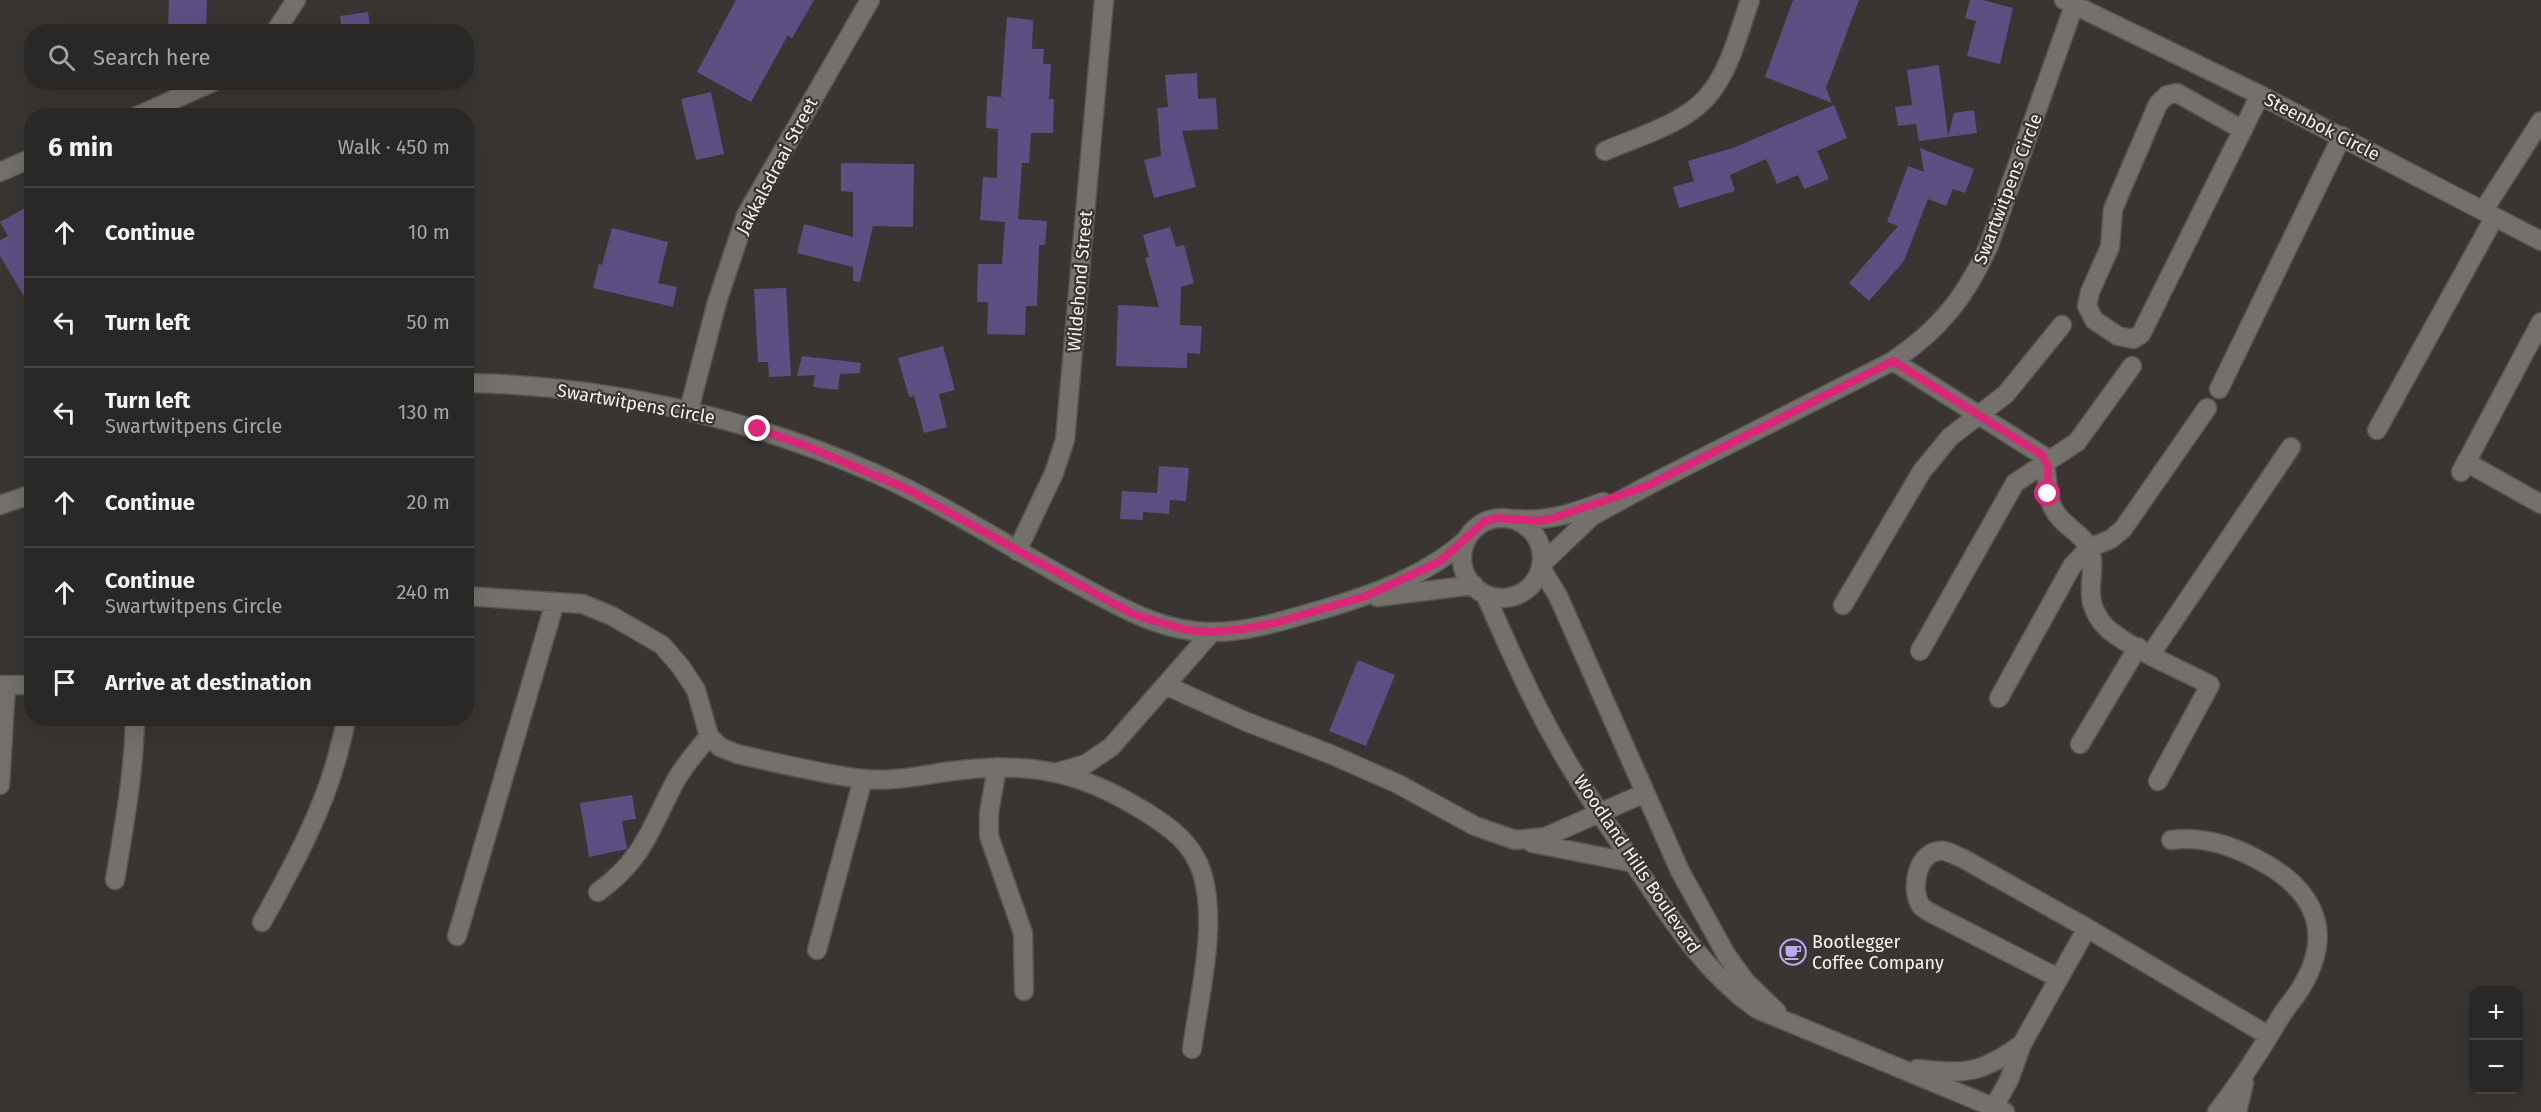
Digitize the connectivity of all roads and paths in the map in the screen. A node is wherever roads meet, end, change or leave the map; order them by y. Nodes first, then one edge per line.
1 (296, 0) edge
2 (870, 0) edge
3 (1104, 0) edge
4 (1750, 0) edge
5 (2071, 1) edge
6 (280, 24) edge
7 (195, 90) edge
8 (2260, 95) junction
9 (154, 108) edge
10 (2541, 121) edge
11 (2242, 130) junction
12 (2342, 136) junction
13 (1605, 151) dead end
14 (24, 162) edge
15 (0, 172) edge
16 (2488, 214) junction
17 (2541, 241) edge
18 (2062, 325) dead end
19 (2539, 332) edge
20 (1893, 361) junction
21 (2132, 366) dead end
22 (474, 384) edge
23 (2219, 389) dead end
24 (2207, 408) dead end
25 (689, 410) junction
26 (1981, 416) junction
27 (2377, 430) dead end
28 (2291, 447) dead end
29 (2045, 462) junction
30 (1647, 486) junction
31 (24, 497) edge
32 (2541, 504) edge
33 (0, 505) edge
34 (1510, 518) junction
35 (1467, 538) junction
36 (2089, 548) junction
37 (1017, 551) junction
38 (1541, 566) junction
39 (1479, 590) junction
40 (1366, 596) junction
41 (474, 597) edge
42 (555, 602) junction
43 (1843, 605) dead end
44 (1212, 632) junction
45 (2144, 650) junction
46 (1920, 651) dead end
47 (3, 685) edge
48 (24, 685) edge
49 (1167, 686) junction
50 (1998, 698) dead end
51 (135, 726) edge
52 (343, 726) edge
53 (709, 736) junction
54 (2080, 744) dead end
55 (997, 767) junction
56 (1058, 772) junction
57 (863, 779) junction
58 (2158, 781) dead end
59 (0, 785) edge
60 (1645, 793) junction
61 (1601, 814) junction
62 (1515, 840) junction
63 (2171, 840) dead end
64 (1634, 863) junction
65 (115, 880) dead end
66 (598, 892) dead end
67 (262, 922) dead end
68 (2087, 928) junction
69 (458, 936) dead end
70 (817, 950) dead end
71 (2058, 978) junction
72 (1024, 992) dead end
73 (1785, 1020) junction
74 (2269, 1036) junction
75 (2022, 1044) junction
76 (1192, 1049) dead end
77 (1895, 1067) junction
78 (2246, 1075) junction
79 (2000, 1110) edge
80 (2217, 1112) edge
81 (2237, 1112) edge

1 - 6 street
2 - 25 street, Jakkalsdraai Street
3 - 37 street, Wildehond Street
4 - 13 street
5 - 8 street, Steenbok Circle
5 - 20 street, Swartwitpens Circle
7 - 9 street
8 - 11 street
8 - 12 street, Steenbok Circle
10 - 16 street
11 - 11 street
12 - 16 street, Steenbok Circle
12 - 23 street
14 - 15 street
16 - 17 street, Steenbok Circle
16 - 27 street
18 - 26 street
19 - 32 street
20 - 26 street
20 - 30 street, Swartwitpens Circle
21 - 29 street
22 - 25 street, Swartwitpens Circle
24 - 36 street
25 - 37 street, Swartwitpens Circle
26 - 29 street
26 - 43 street
28 - 45 street
29 - 36 street
29 - 46 street
30 - 34 street, Swartwitpens Circle
30 - 38 street, Swartwitpens Circle
31 - 33 street
34 - 35 street
34 - 38 street
35 - 39 street
35 - 40 street, Swartwitpens Circle
36 - 45 street
36 - 50 street
37 - 44 street, Swartwitpens Circle
38 - 39 street
38 - 60 street, Woodland Hills Boulevard
39 - 40 street, Swartwitpens Circle
39 - 61 street, Woodland Hills Boulevard
40 - 44 street, Swartwitpens Circle
41 - 42 street
42 - 53 street
42 - 69 street
44 - 49 street
45 - 54 street
45 - 58 street
47 - 48 street
47 - 59 street
49 - 56 street
49 - 62 street
51 - 65 street
52 - 67 street
53 - 57 street
53 - 66 street
55 - 56 street
55 - 57 street
55 - 72 street
56 - 76 street
57 - 70 street
60 - 61 street
60 - 73 street, Woodland Hills Boulevard
61 - 62 street
61 - 64 street, Woodland Hills Boulevard
62 - 64 street
63 - 74 street
64 - 73 street, Woodland Hills Boulevard
68 - 71 street
68 - 71 street
68 - 74 street
71 - 75 street
73 - 77 street, Woodland Hills Boulevard
74 - 78 street
75 - 77 street
75 - 79 street
77 - 79 street, Woodland Hills Boulevard
78 - 80 street
78 - 81 street

